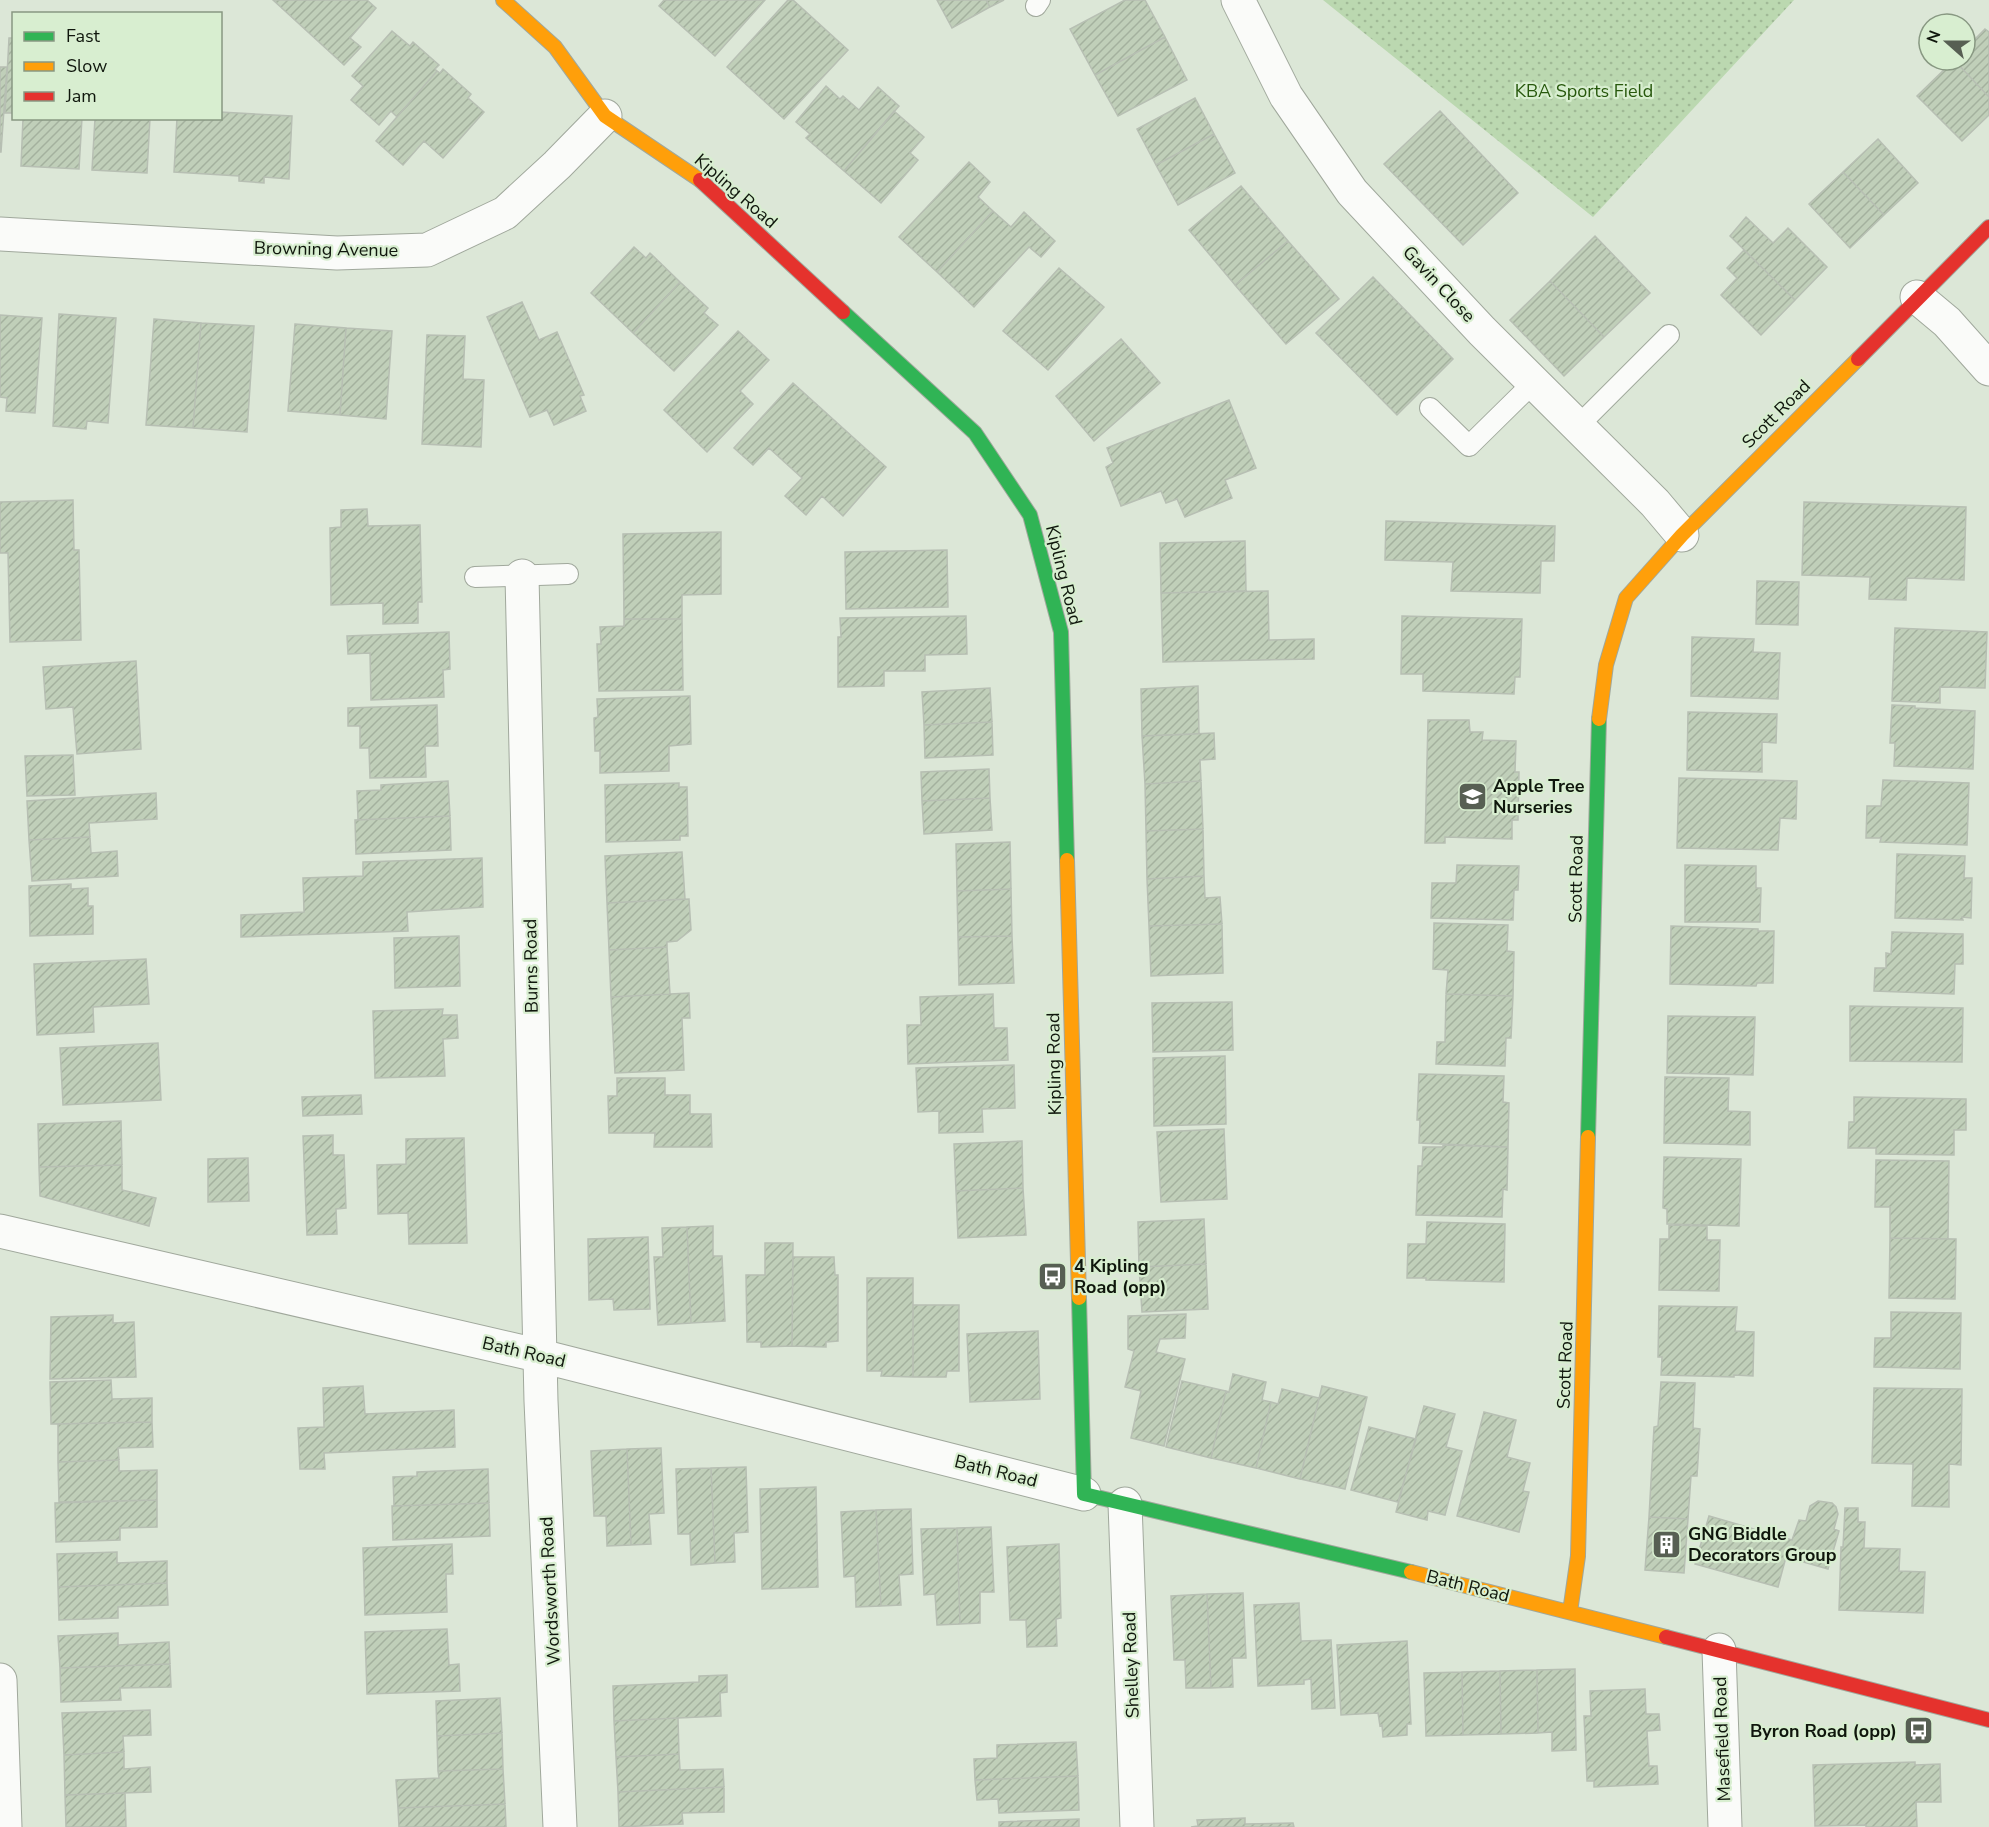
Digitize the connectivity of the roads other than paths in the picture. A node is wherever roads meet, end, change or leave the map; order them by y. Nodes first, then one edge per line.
1 (503, 0) edge
2 (1238, 0) edge
3 (605, 116) junction
4 (1989, 226) edge
5 (0, 234) edge
6 (1917, 297) junction
7 (1669, 334) dead end
8 (1989, 369) edge
9 (1534, 382) junction
10 (1430, 408) dead end
11 (1578, 426) junction
12 (1682, 535) junction
13 (568, 574) dead end
14 (522, 576) junction
15 (475, 577) dead end
16 (0, 1231) edge
17 (541, 1356) junction
18 (1084, 1494) junction
19 (1125, 1504) junction
20 (1570, 1612) junction
21 (1719, 1650) junction
22 (0, 1680) edge
23 (1989, 1720) edge
24 (5, 1827) edge
25 (560, 1827) edge
26 (1137, 1827) edge
27 (1725, 1827) edge

1 - 3 street, Kipling Road
2 - 9 street, Gavin Close
3 - 5 street, Browning Avenue
3 - 18 street, Kipling Road
4 - 6 street, Scott Road
6 - 8 street
6 - 12 street, Scott Road
7 - 11 lane
9 - 10 lane
9 - 11 street, Gavin Close
11 - 12 street, Gavin Close
12 - 20 street, Scott Road
13 - 14 lane
14 - 15 lane
14 - 17 street, Burns Road
16 - 17 street, Bath Road
17 - 18 street, Bath Road
17 - 25 street, Wordsworth Road
18 - 19 street, Bath Road
19 - 20 street, Bath Road
19 - 26 street, Shelley Road
20 - 21 street, Bath Road
21 - 23 street, Bath Road
21 - 27 street, Masefield Road
22 - 24 street

